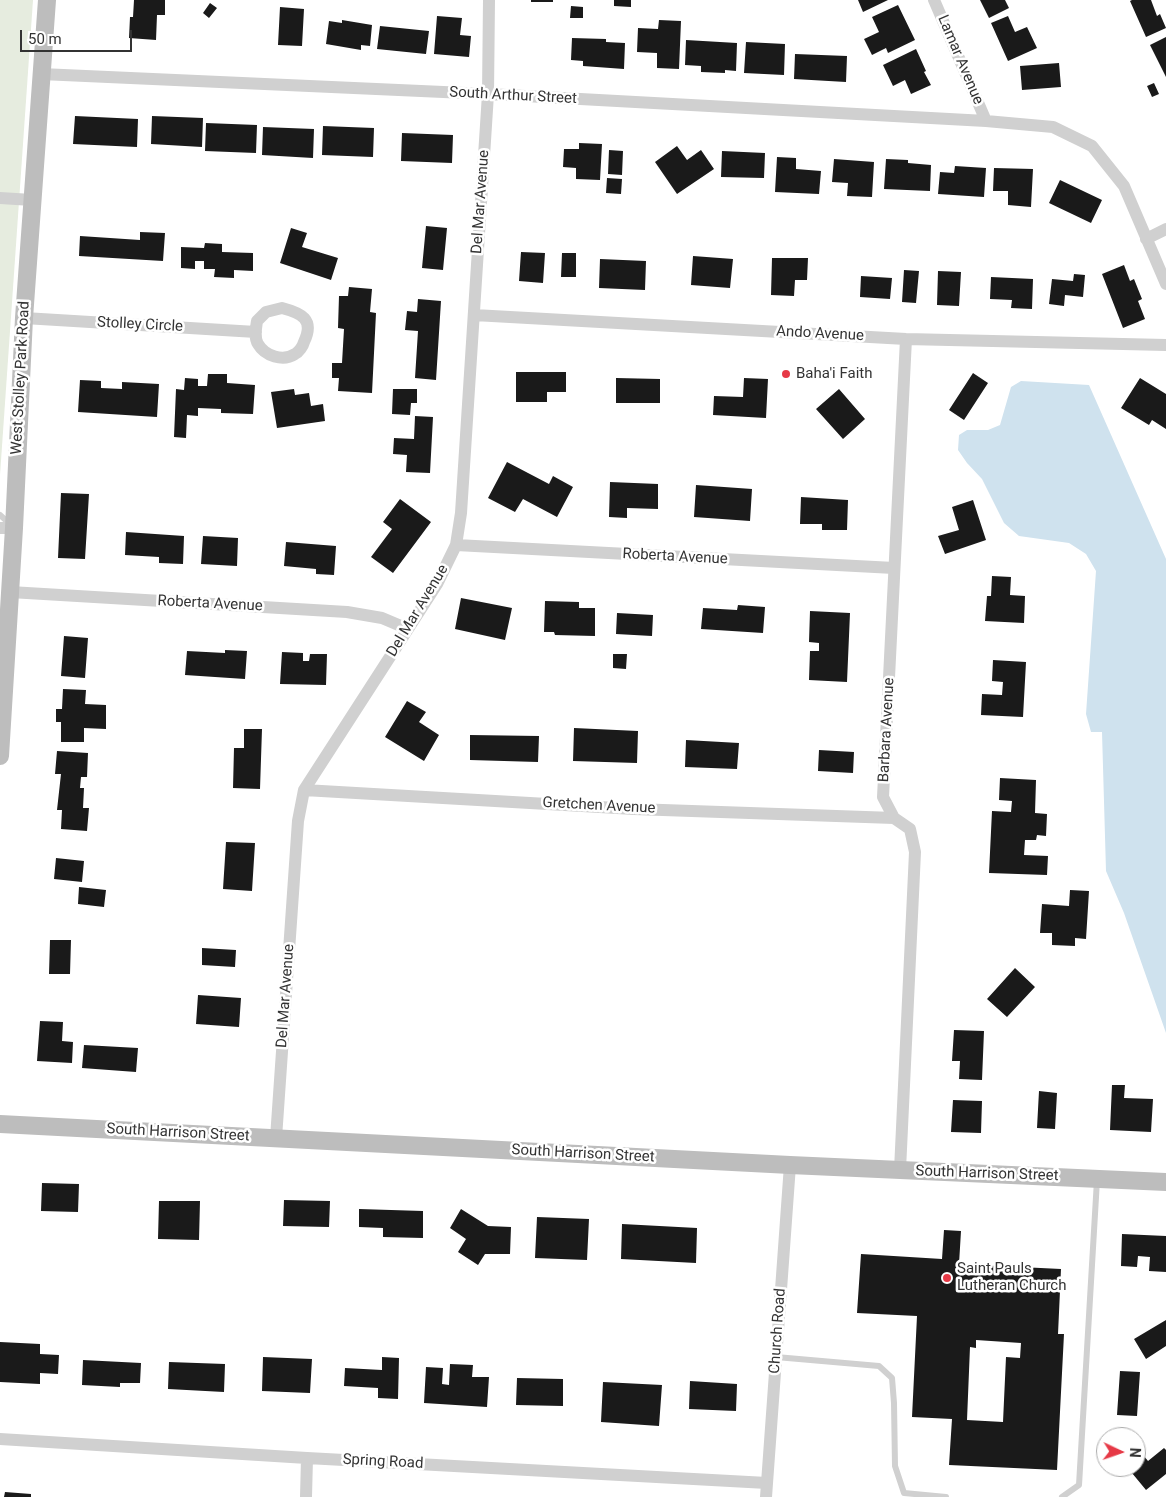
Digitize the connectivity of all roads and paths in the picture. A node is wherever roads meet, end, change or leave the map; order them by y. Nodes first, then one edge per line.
1 (47, 0) edge
2 (489, 0) edge
3 (934, 0) edge
4 (41, 74) junction
5 (488, 94) junction
6 (986, 120) junction
7 (0, 198) edge
8 (32, 200) junction
9 (1166, 229) edge
10 (1146, 239) junction
11 (1166, 284) edge
12 (474, 315) junction
13 (24, 318) junction
14 (256, 332) junction
15 (906, 338) junction
16 (1166, 345) edge
17 (0, 514) edge
18 (7, 528) edge
19 (456, 545) junction
20 (894, 568) junction
21 (10, 592) junction
22 (408, 629) junction
23 (0, 756) edge
24 (304, 790) junction
25 (894, 818) junction
26 (0, 1124) edge
27 (276, 1138) junction
28 (790, 1165) junction
29 (900, 1170) junction
30 (1098, 1179) junction
31 (1166, 1182) edge
32 (776, 1357) junction
33 (0, 1439) edge
34 (307, 1458) junction
35 (767, 1483) junction
36 (306, 1497) edge
37 (766, 1497) edge
38 (946, 1497) edge
39 (1062, 1497) edge

1 - 4 main road, West Stolley Park Road
2 - 5 street, Del Mar Avenue
3 - 6 street, Lamar Avenue
4 - 5 street, South Arthur Street
4 - 8 main road, West Stolley Park Road
5 - 6 street, South Arthur Street
5 - 12 street, Del Mar Avenue
6 - 10 street, Lamar Avenue
7 - 8 street
8 - 13 main road, West Stolley Park Road
9 - 10 street
10 - 11 street, Lamar Avenue
12 - 15 street, Ando Avenue
12 - 19 street, Del Mar Avenue
13 - 14 street, Stolley Circle
13 - 18 main road, West Stolley Park Road
14 - 14 street
15 - 16 street, Ando Avenue
15 - 20 street, Barbara Avenue
17 - 18 lane
18 - 21 main road, West Stolley Park Road
19 - 20 street, Roberta Avenue
19 - 22 street, Del Mar Avenue
20 - 25 street, Barbara Avenue
21 - 22 street, Roberta Avenue
21 - 23 main road, West Stolley Park Road
22 - 24 street, Del Mar Avenue
24 - 25 street, Gretchen Avenue
24 - 27 street, Del Mar Avenue
25 - 29 street, Barbara Avenue
26 - 27 main road, South Harrison Street
27 - 28 main road, South Harrison Street
28 - 29 main road, South Harrison Street
28 - 32 street, Church Road
29 - 30 main road, South Harrison Street
30 - 31 main road, South Harrison Street
30 - 39 lane
32 - 35 street, Church Road
32 - 38 lane
33 - 34 street, Spring Road
34 - 35 street, Spring Road
34 - 36 street
35 - 37 street, Church Road

